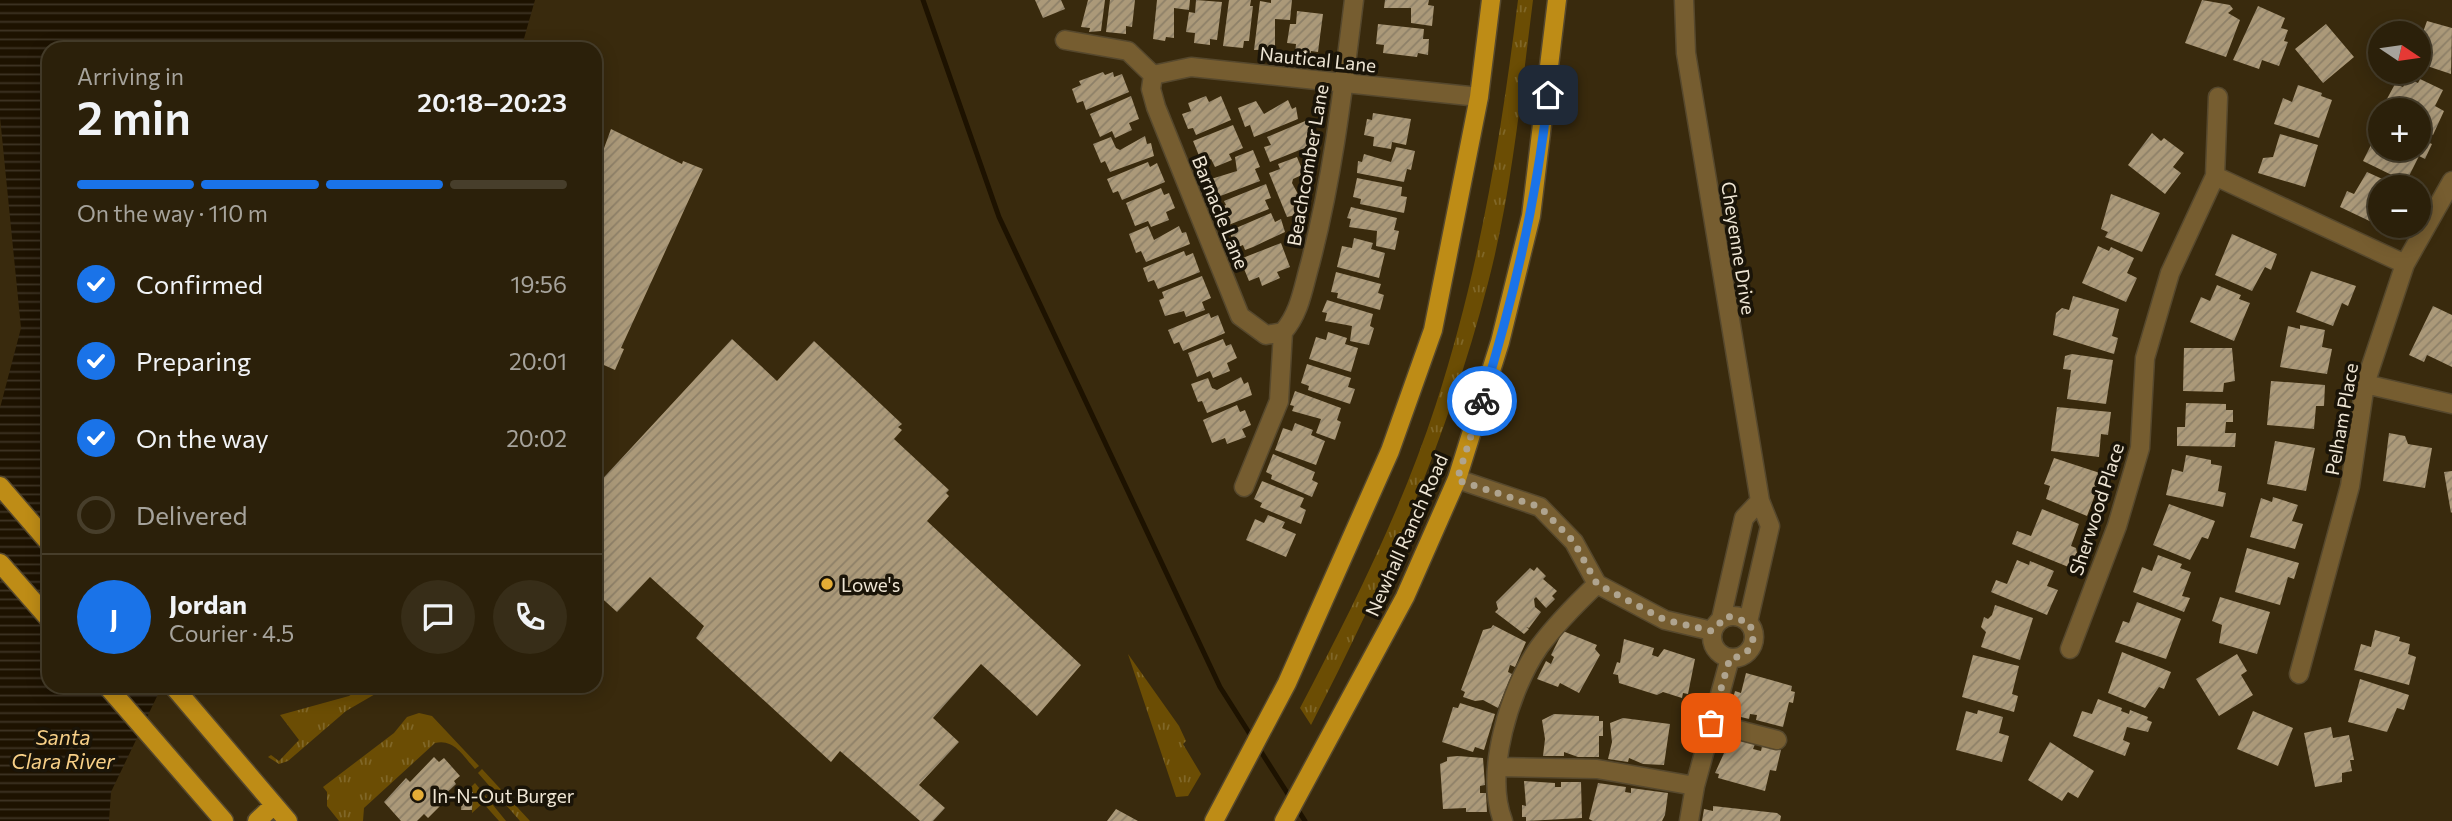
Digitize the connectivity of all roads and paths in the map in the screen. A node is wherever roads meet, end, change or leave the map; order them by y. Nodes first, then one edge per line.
1 (1354, 0) edge
2 (1491, 0) edge
3 (1557, 0) edge
4 (1684, 0) edge
5 (1065, 40) dead end
6 (1153, 75) junction
7 (1344, 83) junction
8 (1479, 97) junction
9 (2218, 97) dead end
10 (2215, 176) junction
11 (2452, 181) edge
12 (2405, 264) junction
13 (1283, 332) junction
14 (2365, 384) junction
15 (2452, 404) edge
16 (1457, 480) junction
17 (0, 486) edge
18 (1244, 487) dead end
19 (1760, 501) junction
20 (42, 535) edge
21 (0, 563) edge
22 (1597, 584) junction
23 (42, 612) edge
24 (1748, 622) junction
25 (1717, 625) junction
26 (2070, 649) dead end
27 (1730, 658) junction
28 (2299, 674) dead end
29 (113, 693) edge
30 (179, 693) edge
31 (1711, 723) junction
32 (1777, 740) dead end
33 (1497, 767) junction
34 (1695, 786) junction
35 (274, 805) junction
36 (1217, 814) edge
37 (224, 821) edge
38 (257, 821) edge
39 (288, 821) edge
40 (1284, 821) edge
41 (1503, 821) edge
42 (1689, 821) edge

1 - 7 street, Beachcomber Lane
2 - 8 main road
3 - 16 main road, Newhall Ranch Road
4 - 19 street, Cheyenne Drive
5 - 6 street
6 - 7 street, Nautical Lane
6 - 13 street, Barnacle Lane
7 - 8 street, Nautical Lane
7 - 13 street, Beachcomber Lane
8 - 36 main road
9 - 10 street, Sherwood Place
10 - 12 street
10 - 26 street, Sherwood Place
11 - 12 street, Pelham Place
12 - 14 street, Pelham Place
13 - 18 street
14 - 15 street
14 - 28 street, Pelham Place
16 - 22 street
16 - 40 main road, Newhall Ranch Road
17 - 20 main road
19 - 24 street, Cheyenne Drive
19 - 25 street
21 - 23 main road
22 - 25 street
22 - 33 street
24 - 25 street
24 - 27 street
25 - 27 street
27 - 31 street
29 - 37 main road
30 - 35 main road
31 - 32 street
31 - 34 street
33 - 34 street
33 - 41 street
34 - 42 street
35 - 38 main road
35 - 39 main road

